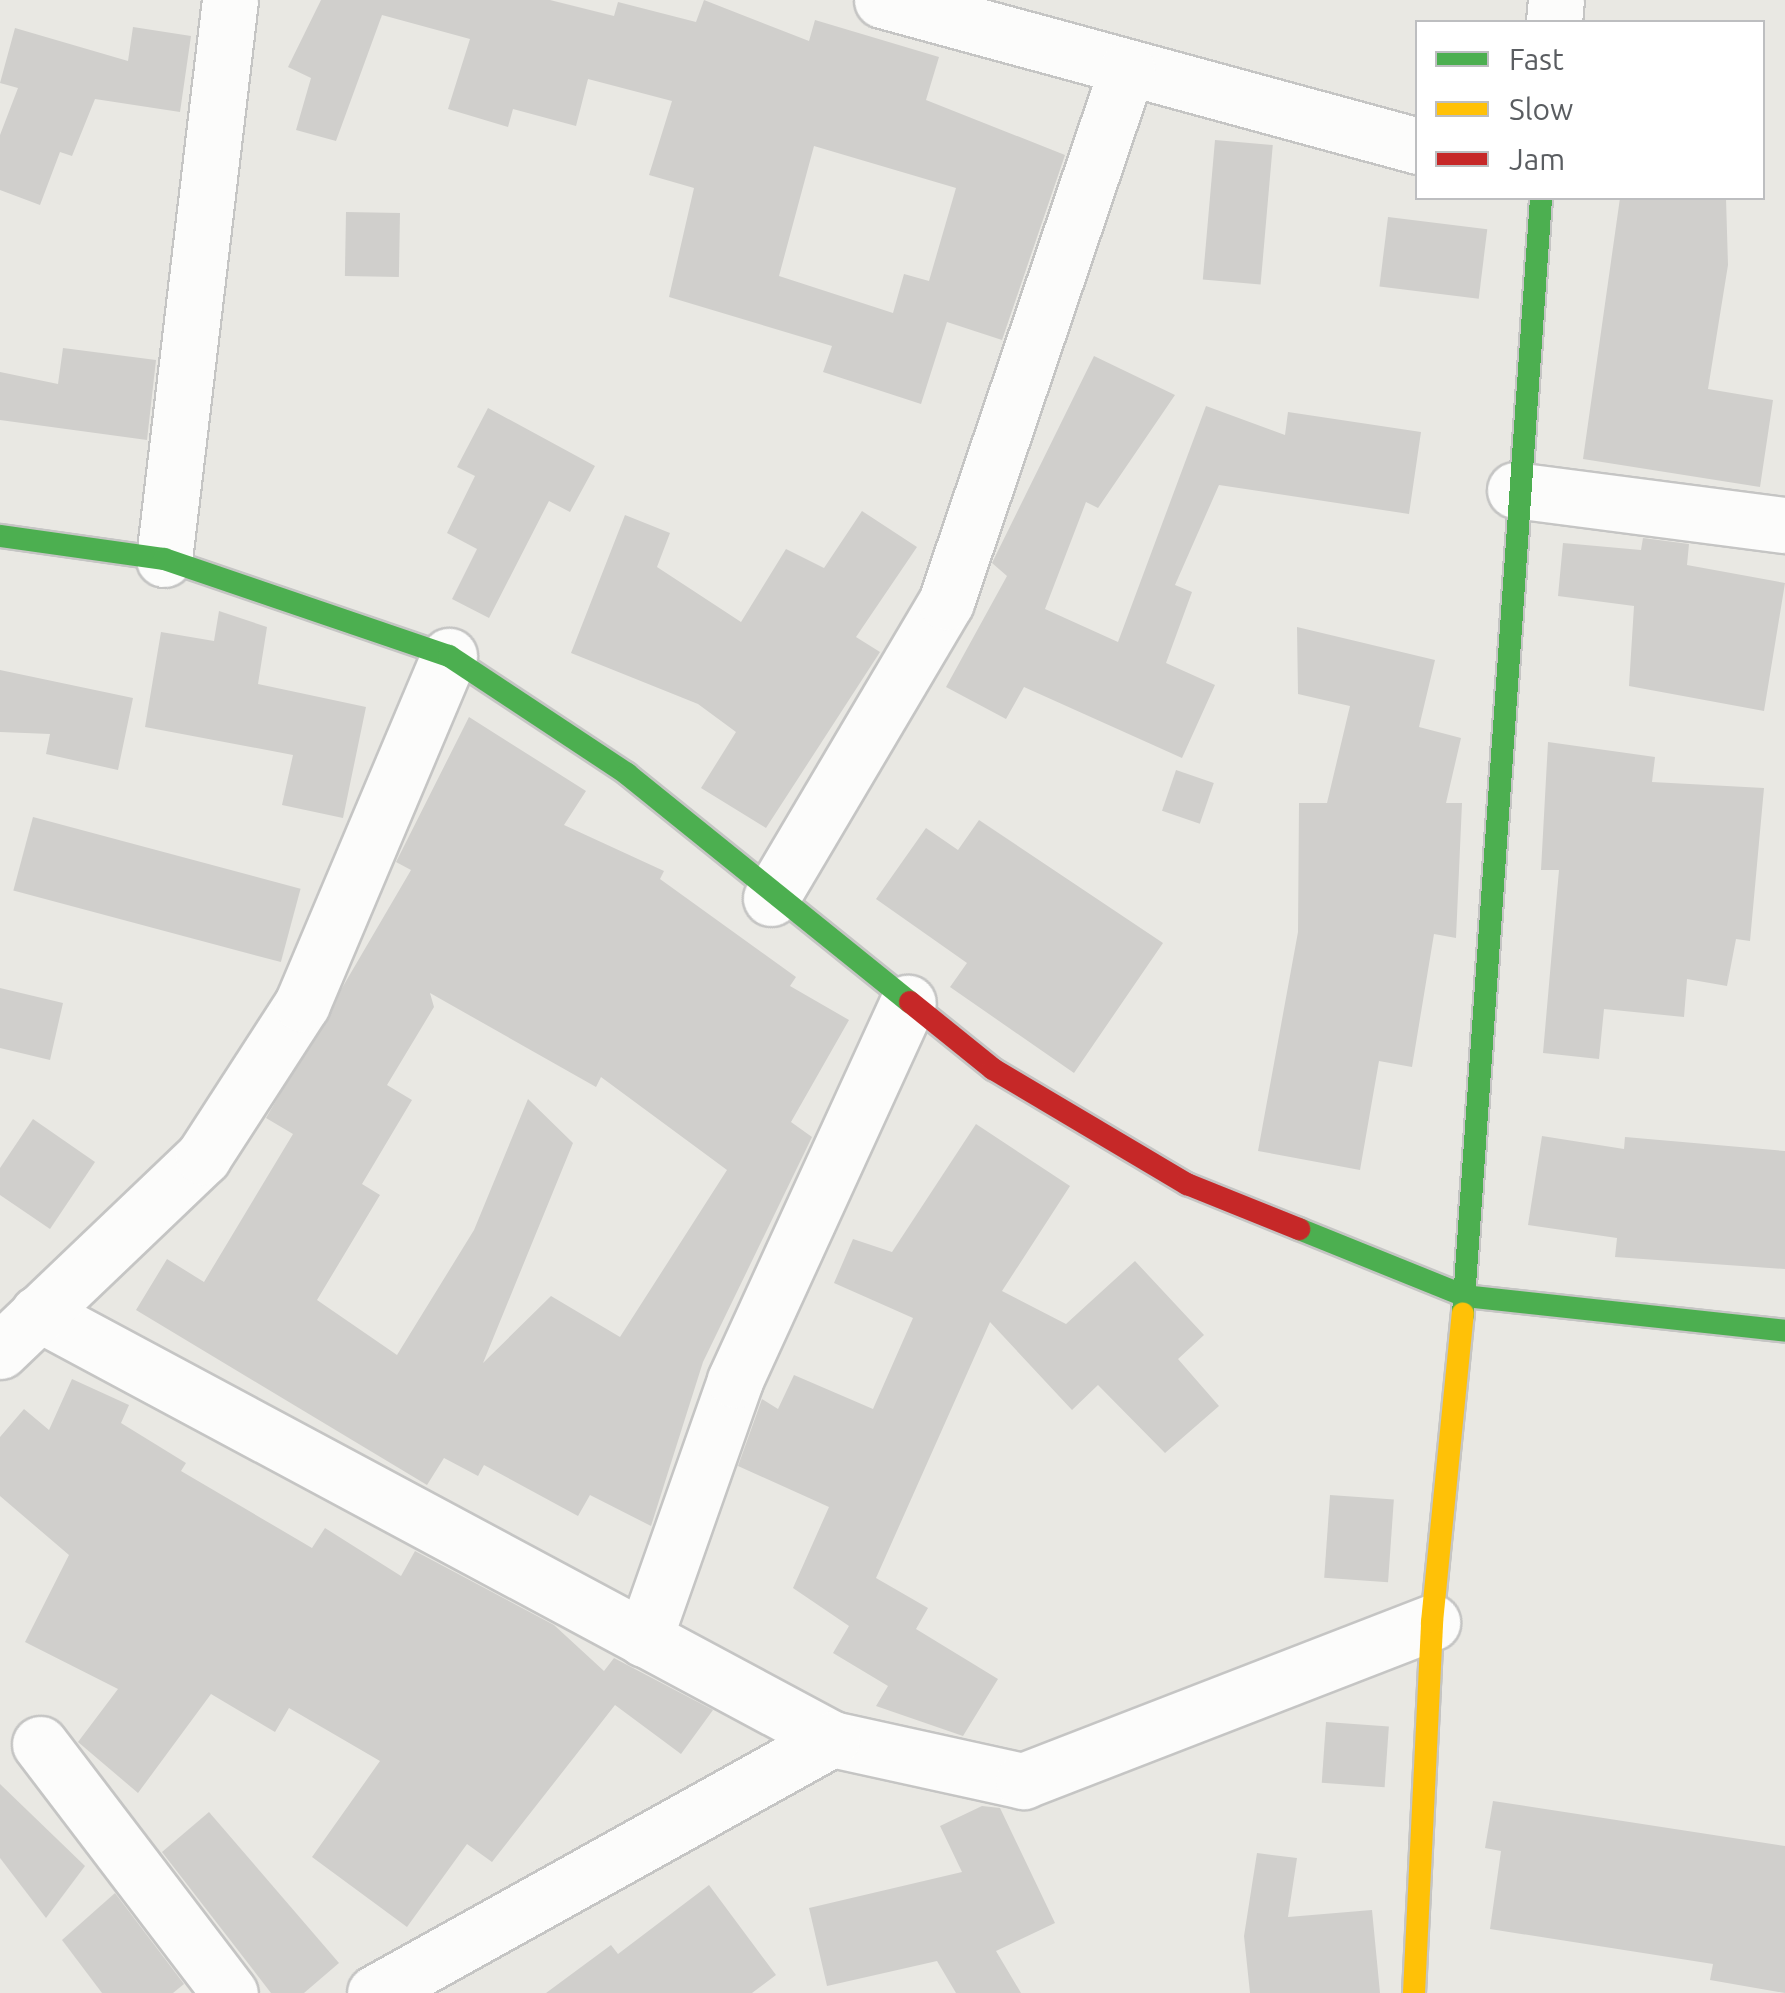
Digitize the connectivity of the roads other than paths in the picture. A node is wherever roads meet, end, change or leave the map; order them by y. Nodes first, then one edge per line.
1 (230, 0) edge
2 (882, 0) edge
3 (1127, 69) junction
4 (1415, 145) edge
5 (1542, 200) edge
6 (1515, 490) junction
7 (1785, 525) edge
8 (0, 536) edge
9 (164, 559) junction
10 (449, 656) junction
11 (771, 898) junction
12 (908, 1003) junction
13 (1465, 1296) junction
14 (38, 1313) junction
15 (1785, 1331) edge
16 (0, 1351) edge
17 (1432, 1622) junction
18 (644, 1639) junction
19 (832, 1739) junction
20 (40, 1744) dead end
21 (390, 1990) edge
22 (230, 1993) edge
23 (1414, 1993) edge

1 - 9 street
2 - 3 street
3 - 4 street
3 - 11 street
5 - 6 street
6 - 7 street
6 - 13 street
8 - 9 street
9 - 10 street
10 - 11 street
10 - 14 street
11 - 12 street
12 - 13 street
12 - 18 street
13 - 15 street
13 - 17 street
14 - 16 street
14 - 18 street
17 - 19 street
17 - 23 street
18 - 19 street
19 - 21 street
20 - 22 street

